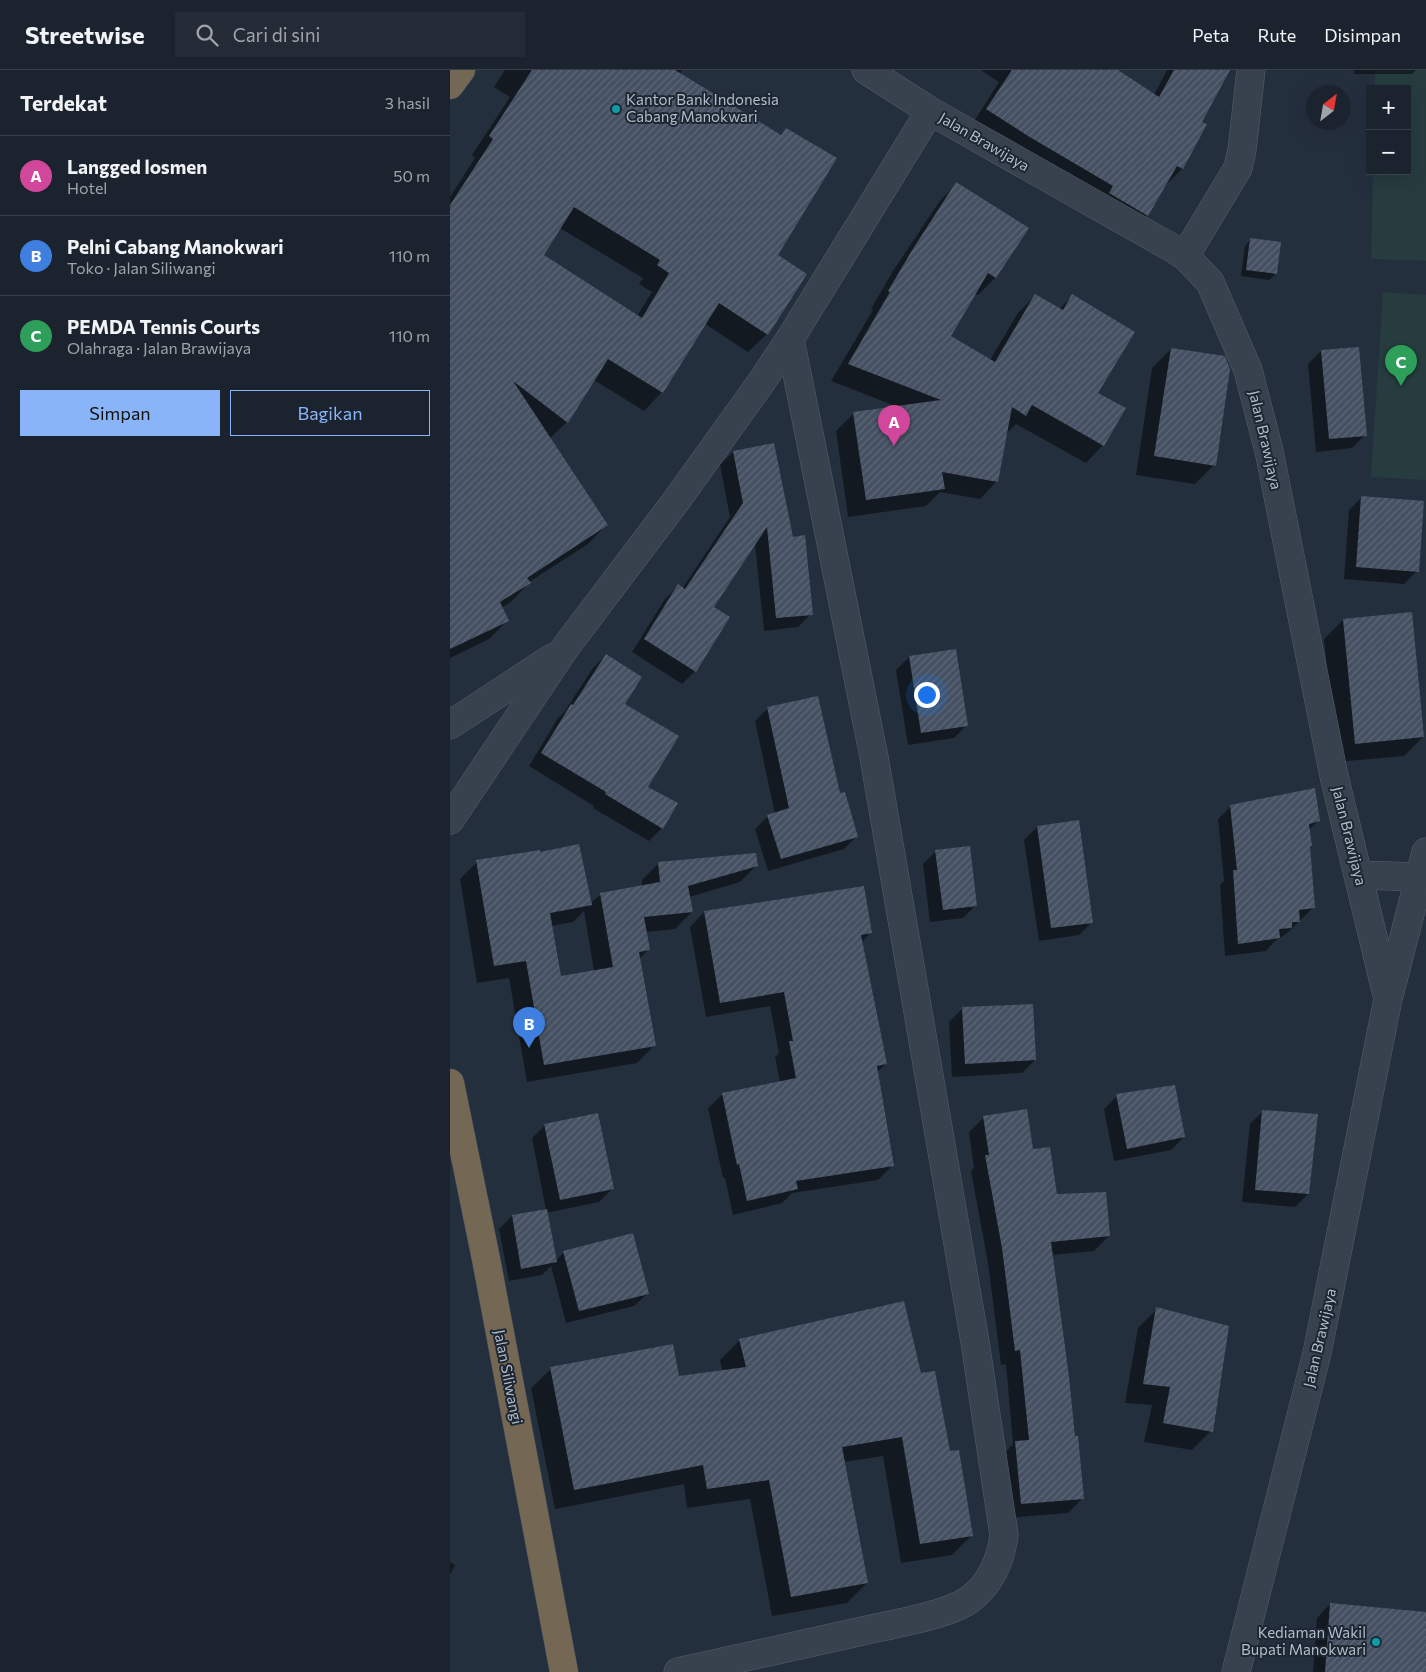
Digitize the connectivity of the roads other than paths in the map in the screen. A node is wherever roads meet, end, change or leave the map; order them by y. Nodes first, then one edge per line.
1 (461, 70) edge
2 (866, 70) edge
3 (1251, 70) edge
4 (450, 85) edge
5 (930, 111) junction
6 (1185, 256) junction
7 (790, 340) junction
8 (565, 648) junction
9 (450, 725) edge
10 (450, 820) edge
11 (1423, 864) edge
12 (1359, 875) junction
13 (1388, 1000) junction
14 (452, 1099) edge
15 (564, 1672) edge
16 (678, 1672) edge
17 (1236, 1672) edge

1 - 4 highway
2 - 5 street, Jalan Brawijaya
3 - 6 street
5 - 6 street, Jalan Brawijaya
5 - 7 street
6 - 12 street, Jalan Brawijaya
7 - 8 street
7 - 16 street
8 - 9 street
8 - 10 street
11 - 12 street
11 - 13 street, Jalan Brawijaya
12 - 13 street, Jalan Brawijaya
13 - 17 street, Jalan Brawijaya
14 - 15 highway, Jalan Siliwangi

